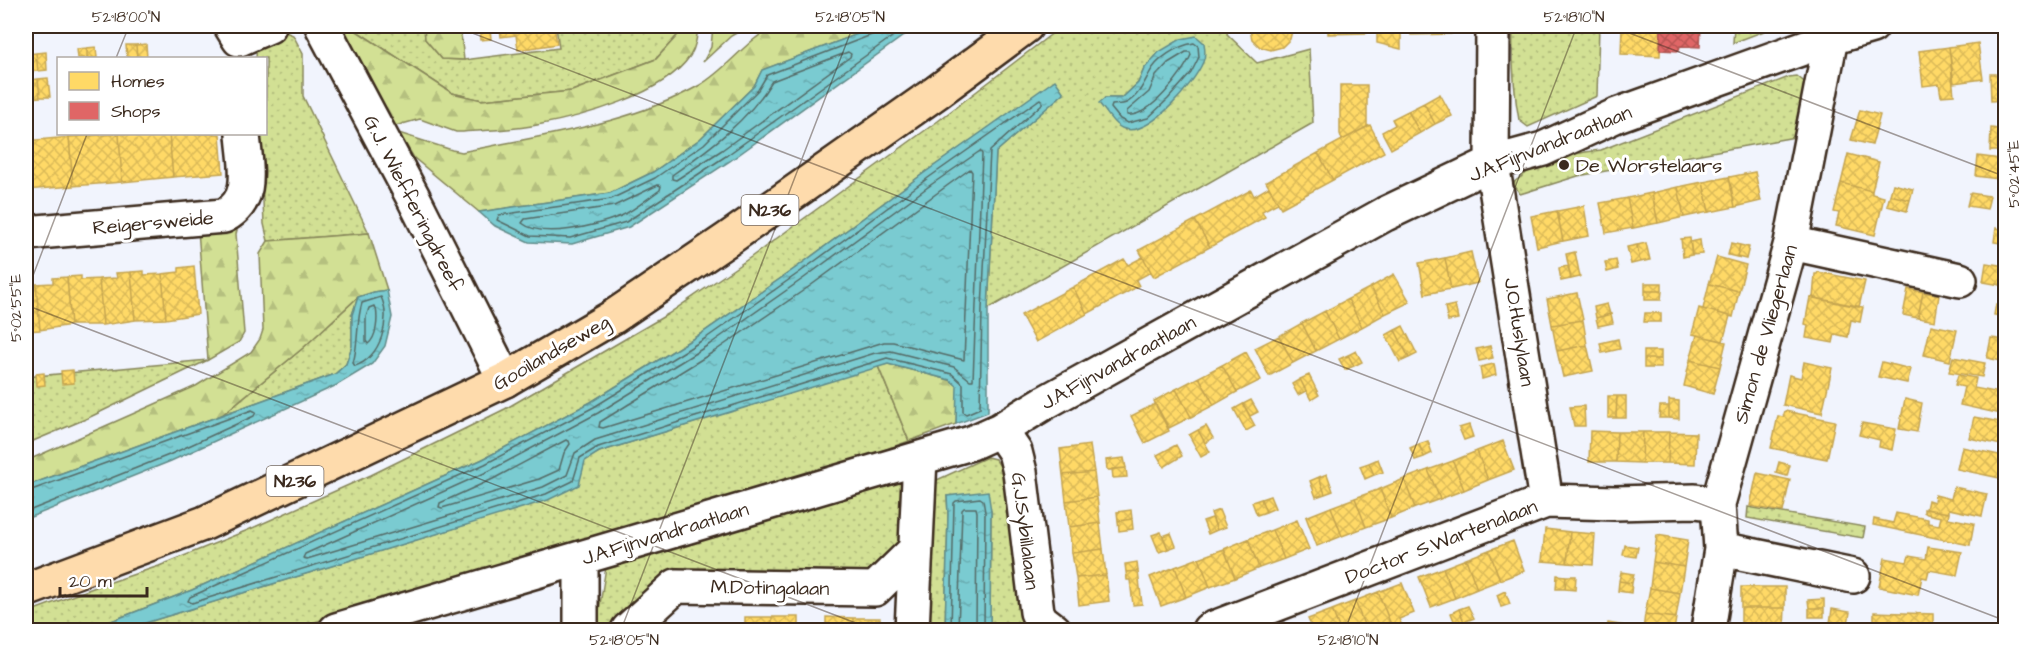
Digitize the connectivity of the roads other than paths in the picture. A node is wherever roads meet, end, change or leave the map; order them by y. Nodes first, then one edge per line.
1 (269, 26) edge
2 (322, 26) edge
3 (1026, 26) edge
4 (1492, 26) edge
5 (1872, 26) edge
6 (1830, 38) junction
7 (237, 41) edge
8 (243, 135) edge
9 (1491, 163) junction
10 (26, 233) edge
11 (1791, 243) junction
12 (1960, 280) dead end
13 (505, 380) junction
14 (1000, 429) junction
15 (920, 458) junction
16 (1546, 501) junction
17 (1718, 504) junction
18 (1721, 549) junction
19 (915, 550) junction
20 (581, 558) junction
21 (1853, 576) dead end
22 (26, 590) edge
23 (1048, 629) edge
24 (336, 630) edge
25 (580, 630) edge
26 (628, 630) edge
27 (912, 630) edge
28 (1209, 630) edge
29 (1708, 630) edge

1 - 7 street
2 - 13 street, G.J. Wiefferingdreef
3 - 13 main road, Gooilandseweg / N236
4 - 9 street, J.O.Huslylaan
5 - 6 street, J.A.Fijnvandraatlaan
6 - 9 street, J.A.Fijnvandraatlaan
6 - 11 street, Simon de Vliegerlaan
8 - 10 street, Reigersweide
9 - 14 street, J.A.Fijnvandraatlaan
9 - 16 street, J.O.Huslylaan
11 - 12 street
11 - 17 street, Simon de Vliegerlaan
13 - 22 main road, Gooilandseweg / N236
14 - 15 street, J.A.Fijnvandraatlaan
14 - 23 street, G.J.Sybillalaan
15 - 19 street
15 - 20 street, J.A.Fijnvandraatlaan
16 - 17 street, Doctor S.Wartenalaan
16 - 28 street, Doctor S.Wartenalaan
17 - 18 street, Simon de Vliegerlaan
18 - 21 street
18 - 29 street, Simon de Vliegerlaan
19 - 26 street, M.Dotingalaan
19 - 27 street
20 - 24 street, J.A.Fijnvandraatlaan
20 - 25 street

